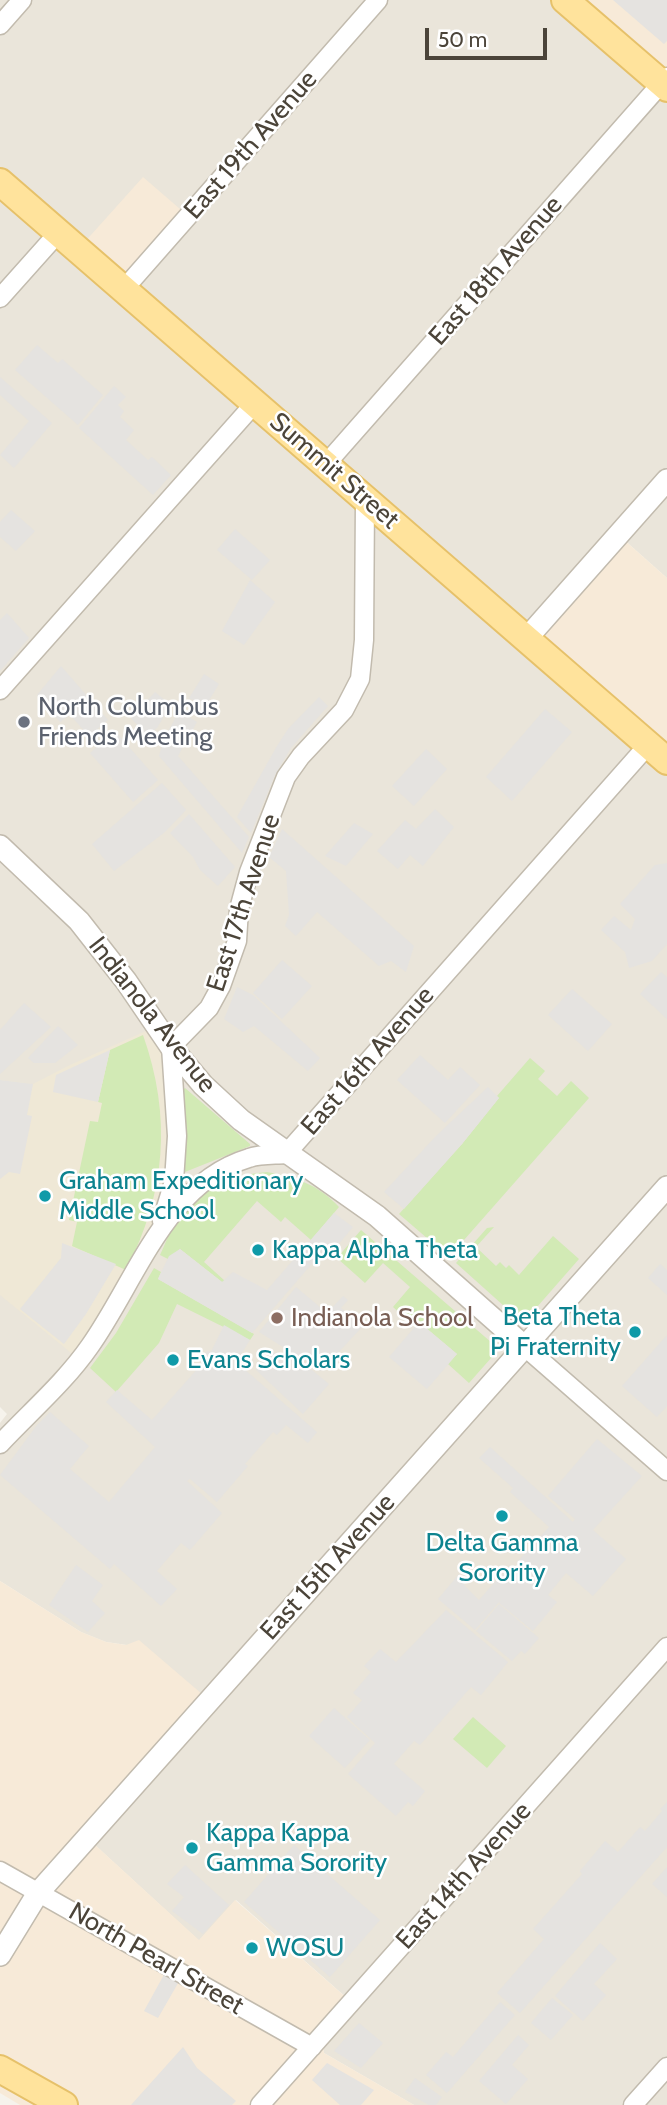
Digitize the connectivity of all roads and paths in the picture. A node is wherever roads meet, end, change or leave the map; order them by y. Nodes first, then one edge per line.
1 (22, 0) edge
2 (378, 0) edge
3 (565, 0) edge
4 (0, 25) edge
5 (665, 83) edge
6 (0, 182) edge
7 (58, 233) junction
8 (124, 289) junction
9 (0, 299) edge
10 (255, 403) junction
11 (326, 464) junction
12 (667, 480) edge
13 (365, 499) junction
14 (527, 638) junction
15 (0, 690) edge
16 (657, 753) edge
17 (0, 845) edge
18 (171, 1047) junction
19 (286, 1154) junction
20 (667, 1187) edge
21 (159, 1232) junction
22 (524, 1346) junction
23 (0, 1444) edge
24 (667, 1471) edge
25 (667, 1647) edge
26 (0, 1871) edge
27 (38, 1893) junction
28 (0, 1955) edge
29 (312, 2047) junction
30 (667, 2067) edge
31 (0, 2069) edge
32 (64, 2105) edge
33 (260, 2105) edge
34 (633, 2105) edge

1 - 4 street
2 - 8 street, East 19th Avenue
3 - 5 main road
5 - 11 street, East 18th Avenue
6 - 7 main road, Summit Street
7 - 8 main road, Summit Street
7 - 9 street
8 - 10 main road, Summit Street
10 - 11 main road, Summit Street
10 - 15 street
11 - 13 main road, Summit Street
12 - 14 street
13 - 14 main road, Summit Street
13 - 18 street, East 17th Avenue
14 - 16 main road, Summit Street
16 - 19 street, East 16th Avenue
17 - 18 street, Indianola Avenue
18 - 19 street, Indianola Avenue
18 - 21 street
19 - 21 street, East 16th Avenue
19 - 22 street, Indianola Avenue
20 - 22 street, East 15th Avenue
21 - 23 street, East 16th Avenue
22 - 24 street, Indianola Avenue
22 - 27 street, East 15th Avenue
25 - 29 street, East 14th Avenue
26 - 27 street, North Pearl Street
27 - 28 street, East 15th Avenue
27 - 29 street, North Pearl Street
29 - 33 street, East 14th Avenue
30 - 34 street
31 - 32 main road

